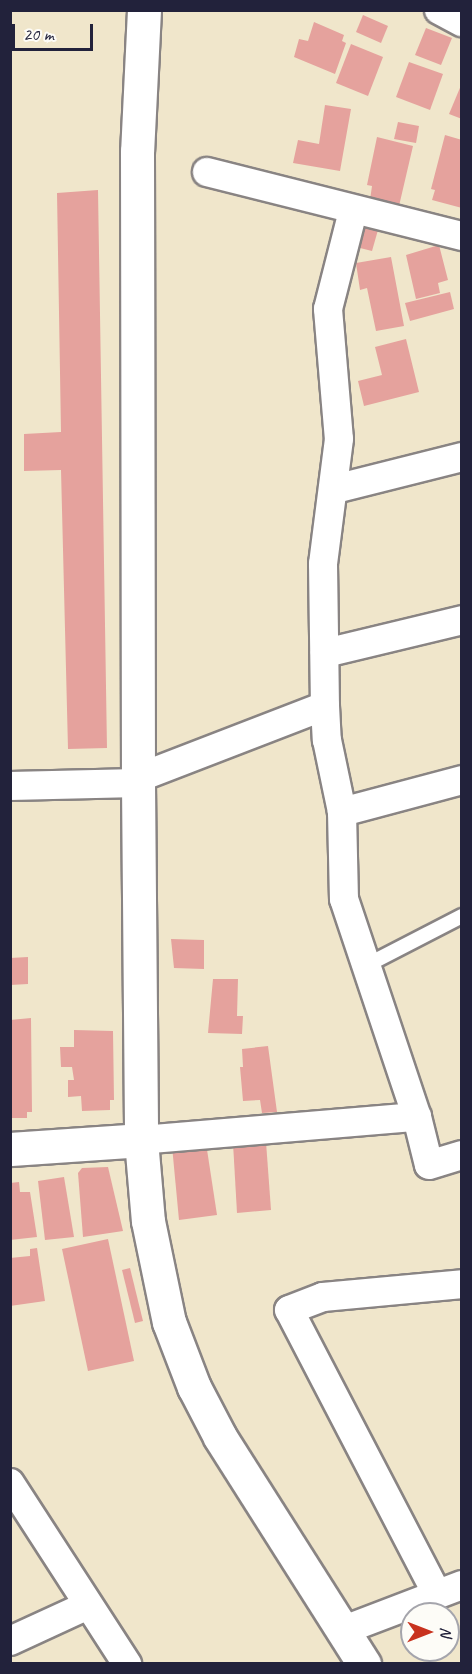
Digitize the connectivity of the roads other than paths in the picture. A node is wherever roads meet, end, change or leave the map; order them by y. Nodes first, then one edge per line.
1 (144, 10) edge
2 (439, 10) edge
3 (462, 22) edge
4 (207, 172) dead end
5 (353, 211) junction
6 (462, 236) edge
7 (462, 457) edge
8 (336, 489) junction
9 (462, 620) edge
10 (325, 653) junction
11 (325, 706) junction
12 (138, 780) junction
13 (462, 780) edge
14 (10, 786) edge
15 (342, 812) junction
16 (462, 916) edge
17 (367, 965) junction
18 (417, 1117) junction
19 (141, 1140) junction
20 (10, 1149) edge
21 (462, 1155) edge
22 (462, 1284) edge
23 (11, 1484) edge
24 (449, 1590) edge
25 (86, 1606) junction
26 (344, 1630) junction
27 (10, 1641) edge
28 (127, 1664) edge
29 (364, 1664) edge

1 - 12 street
2 - 3 street
4 - 5 street
5 - 6 street
5 - 8 street
7 - 8 street
8 - 10 street
9 - 10 street
10 - 11 street
11 - 12 street
11 - 15 street
12 - 14 street
12 - 19 street
13 - 15 street
15 - 17 street
16 - 17 lane
17 - 18 street
18 - 19 street
18 - 21 street
19 - 20 street
19 - 26 street
22 - 24 street
23 - 25 street
24 - 26 street
25 - 27 street
25 - 28 street
26 - 29 street

